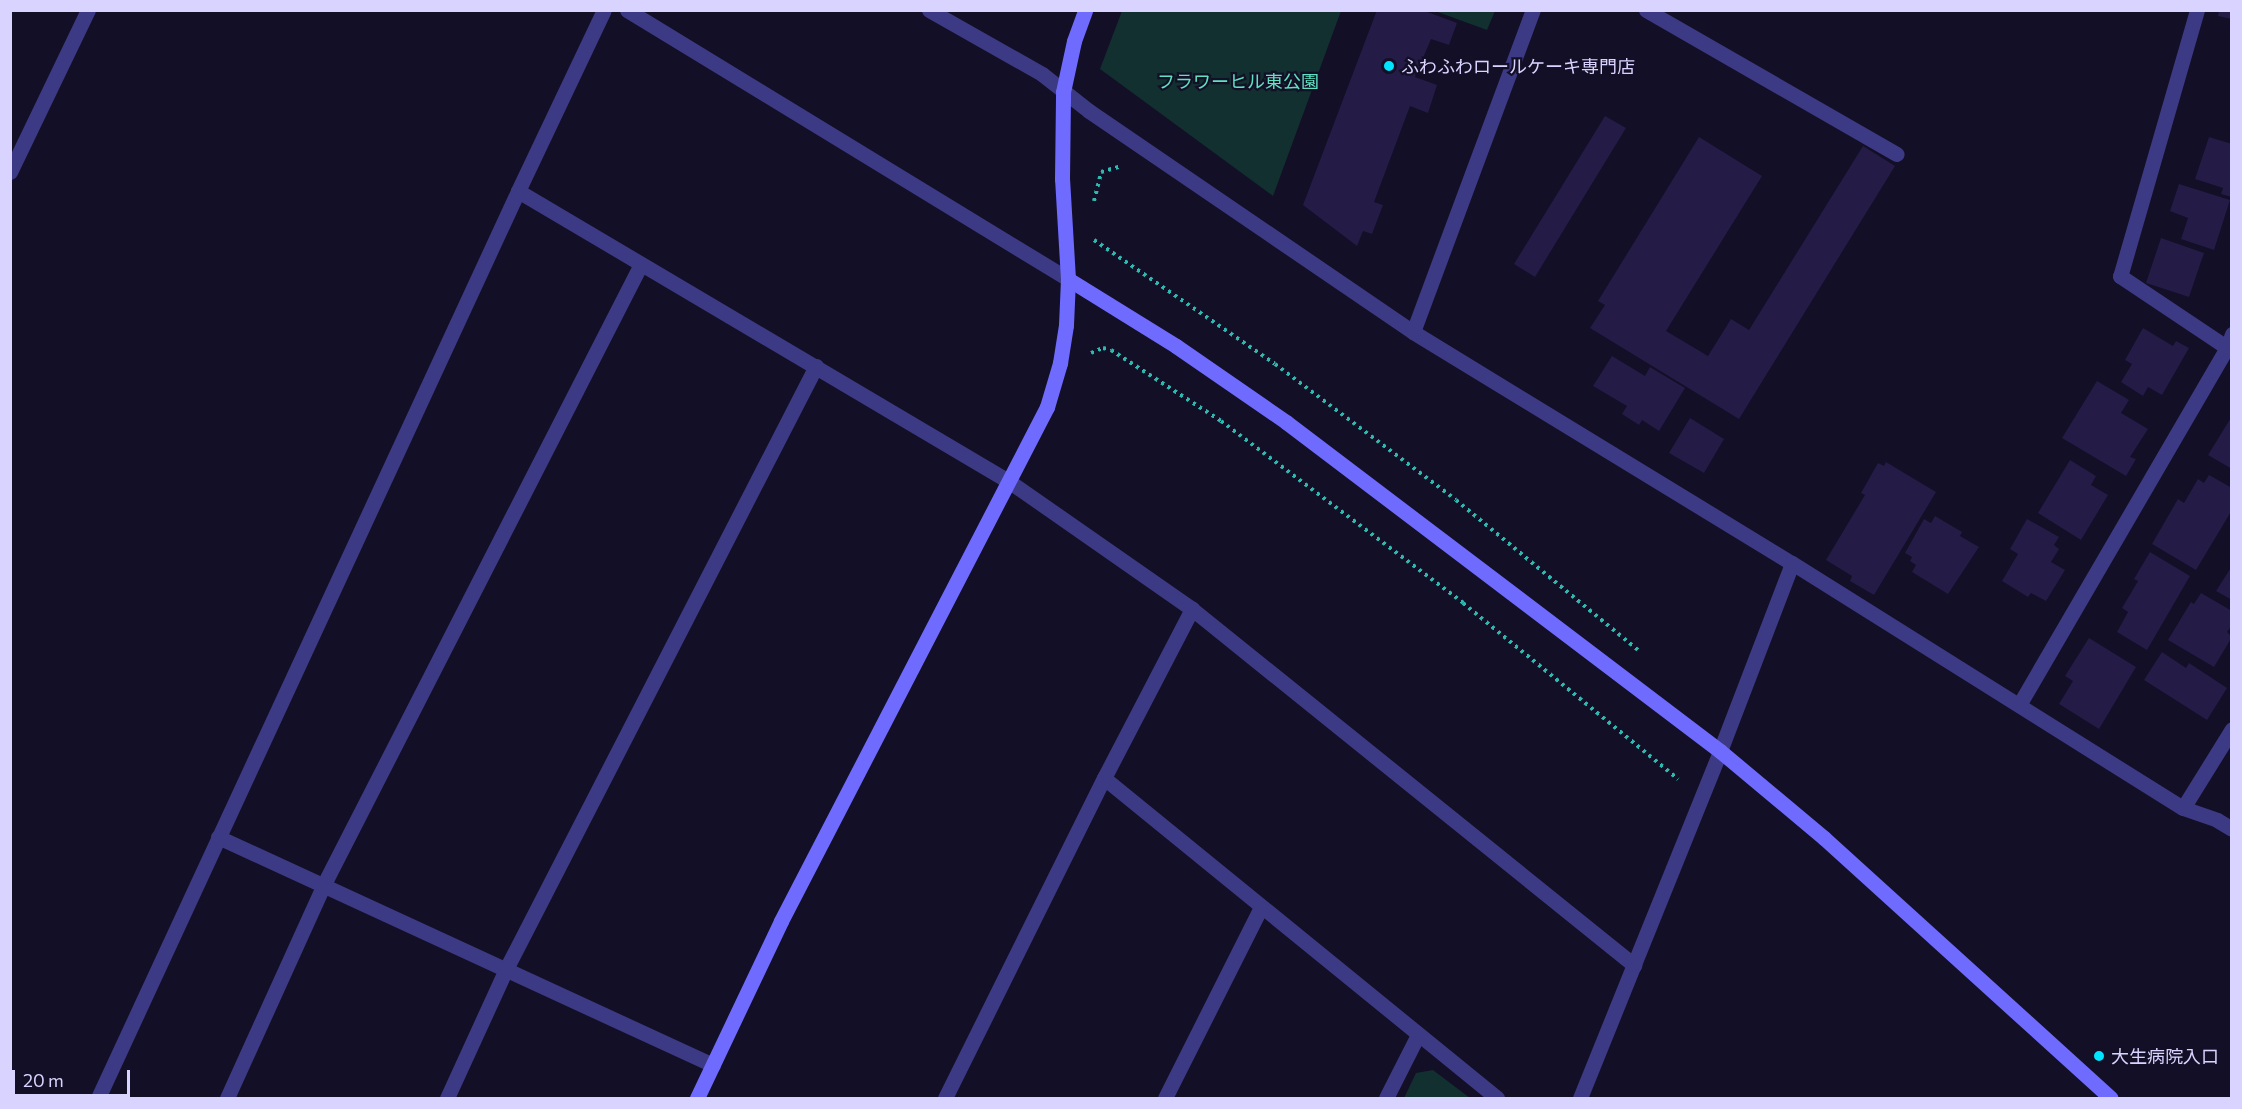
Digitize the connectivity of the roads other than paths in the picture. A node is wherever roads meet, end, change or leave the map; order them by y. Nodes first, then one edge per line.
1 (88, 10) edge
2 (604, 10) edge
3 (627, 10) edge
4 (928, 10) edge
5 (1085, 10) edge
6 (1533, 10) edge
7 (1646, 10) edge
8 (2197, 10) edge
9 (1063, 92) junction
10 (1896, 154) dead end
11 (10, 172) edge
12 (518, 191) junction
13 (641, 264) junction
14 (1068, 279) junction
15 (1413, 332) junction
16 (2230, 344) edge
17 (816, 366) junction
18 (1010, 482) junction
19 (1792, 563) junction
20 (1192, 609) junction
21 (2019, 705) junction
22 (2232, 729) edge
23 (1720, 751) junction
24 (1104, 778) junction
25 (2182, 808) junction
26 (2232, 829) edge
27 (218, 837) junction
28 (324, 884) junction
29 (1261, 907) junction
30 (1634, 964) junction
31 (506, 969) junction
32 (1418, 1035) junction
33 (713, 1065) junction
34 (98, 1098) edge
35 (227, 1098) edge
36 (447, 1098) edge
37 (697, 1098) edge
38 (945, 1098) edge
39 (1165, 1098) edge
40 (1386, 1098) edge
41 (1497, 1098) edge
42 (1580, 1098) edge
43 (2111, 1098) edge

1 - 11 street
2 - 12 street
3 - 14 street
4 - 9 street
5 - 9 street
6 - 15 street
7 - 10 street
8 - 16 street
9 - 14 street
9 - 15 street
12 - 13 street
12 - 27 street
13 - 17 street
13 - 28 street
14 - 18 street
14 - 23 street
15 - 19 street
16 - 21 street
17 - 18 street
17 - 31 street
18 - 20 street
18 - 33 street
19 - 21 street
19 - 23 street
20 - 24 street
20 - 30 street
21 - 25 street
22 - 25 street
23 - 30 street
23 - 43 street
24 - 29 street
24 - 38 street
25 - 26 street
27 - 28 street
27 - 34 street
28 - 31 street
28 - 35 street
29 - 32 street
29 - 39 street
30 - 42 street
31 - 33 street
31 - 36 street
32 - 40 street
32 - 41 street
33 - 37 street

